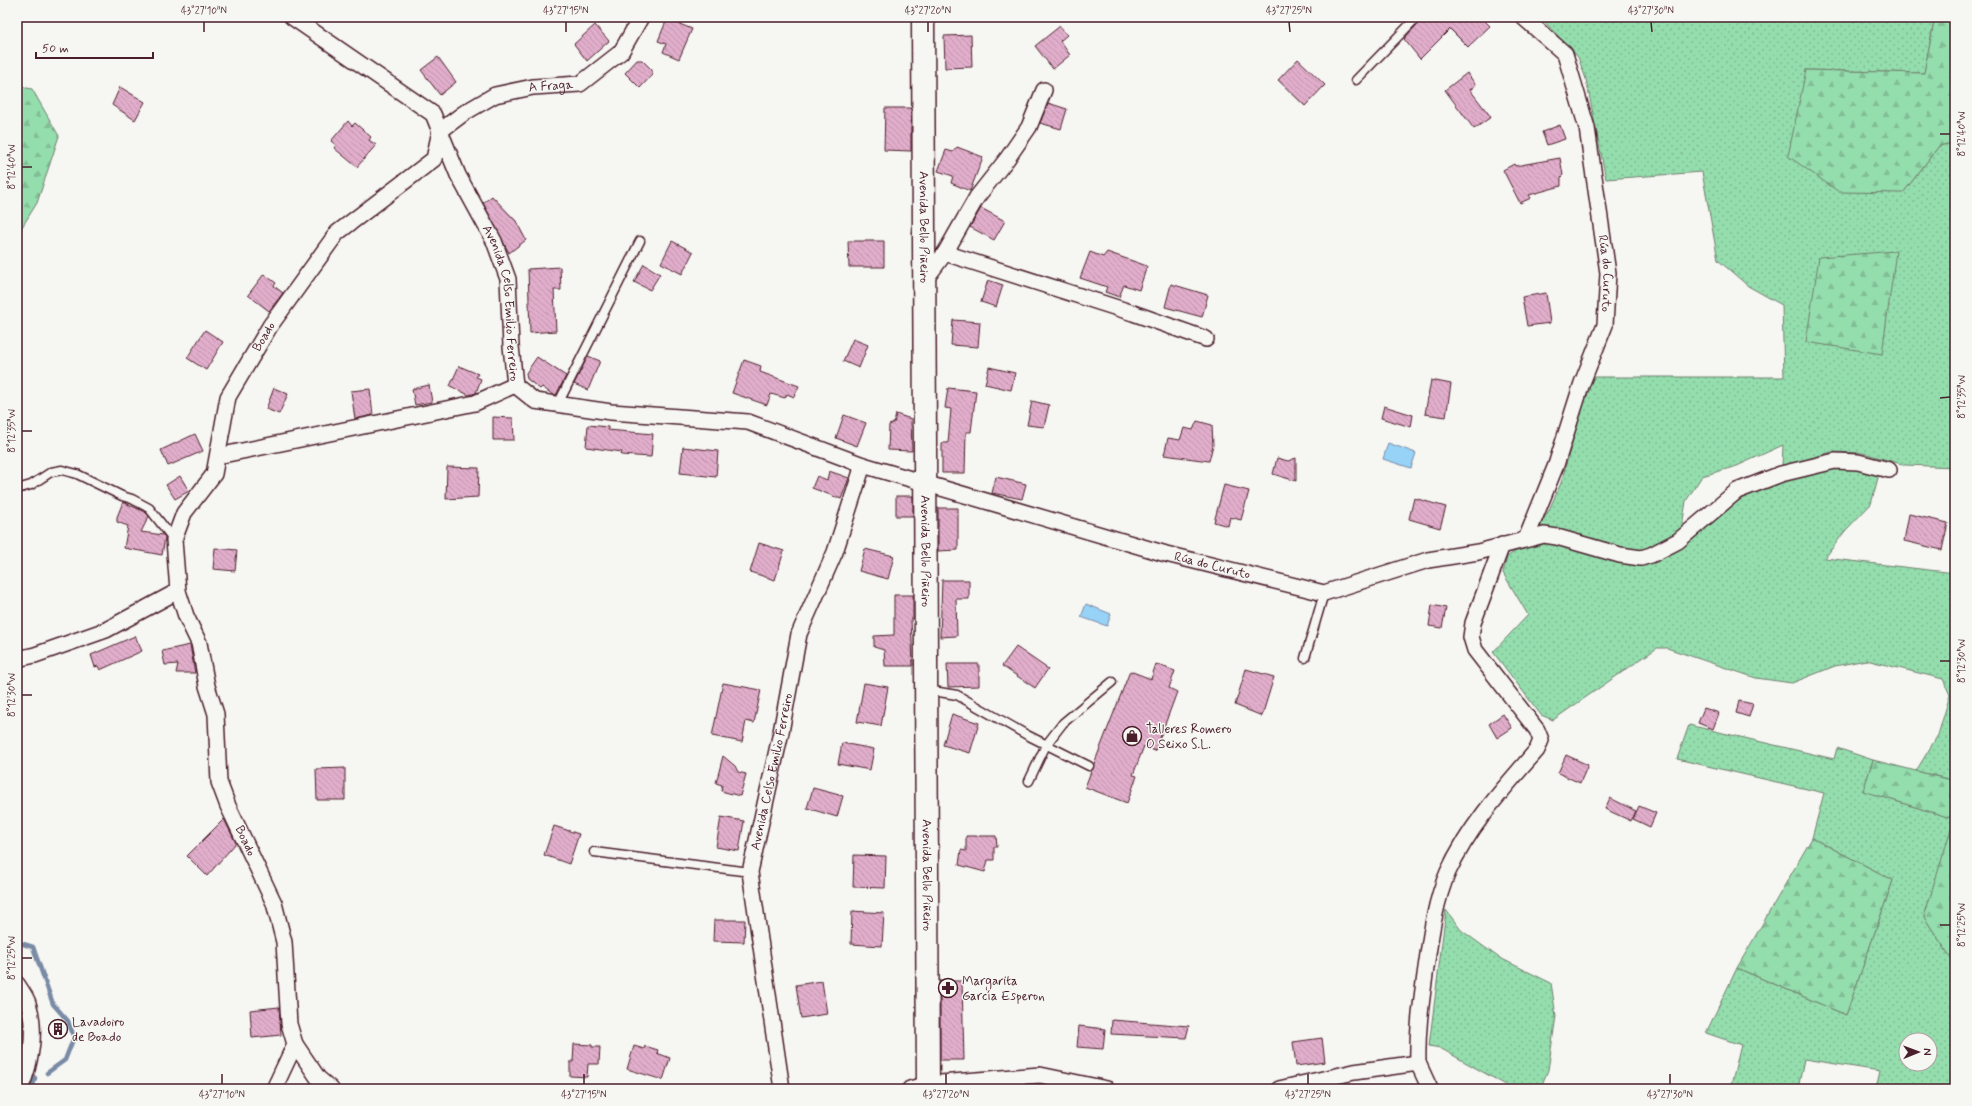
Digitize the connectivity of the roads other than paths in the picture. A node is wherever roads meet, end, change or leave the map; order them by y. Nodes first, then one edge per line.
1 (292, 17) edge
2 (641, 17) edge
3 (923, 17) edge
4 (1417, 17) edge
5 (1523, 17) edge
6 (1356, 80) dead end
7 (1044, 90) dead end
8 (440, 132) junction
9 (640, 241) dead end
10 (945, 253) junction
11 (925, 280) junction
12 (1206, 340) dead end
13 (515, 386) junction
14 (558, 404) junction
15 (218, 456) junction
16 (863, 465) junction
17 (1889, 470) dead end
18 (925, 482) junction
19 (17, 488) edge
20 (1526, 539) junction
21 (174, 540) junction
22 (1502, 545) junction
23 (178, 591) junction
24 (1324, 593) junction
25 (1305, 658) dead end
26 (17, 659) edge
27 (1112, 682) dead end
28 (926, 690) junction
29 (1046, 745) junction
30 (1089, 766) dead end
31 (1029, 781) dead end
32 (594, 852) dead end
33 (750, 872) junction
34 (17, 984) edge
35 (295, 1044) junction
36 (1418, 1063) junction
37 (922, 1087) edge
38 (20, 1089) edge
39 (274, 1089) edge
40 (331, 1089) edge
41 (782, 1089) edge
42 (1107, 1089) edge
43 (1279, 1089) edge
44 (1430, 1089) edge

1 - 8 street, Avenida Celso Emilio Ferreiro
2 - 8 street, A Fraga
3 - 11 street, Avenida Bello Piñeiro
4 - 6 lane
5 - 20 street, Rúa do Curuto
7 - 10 street
8 - 13 street, Avenida Celso Emilio Ferreiro
8 - 15 street, Boado
9 - 14 lane
10 - 11 street
10 - 12 street
11 - 18 street, Avenida Bello Piñeiro
13 - 14 street, Avenida Celso Emilio Ferreiro
13 - 15 street
14 - 16 street, Avenida Celso Emilio Ferreiro
15 - 21 street, Boado
16 - 18 street, Avenida Celso Emilio Ferreiro
16 - 33 street, Avenida Celso Emilio Ferreiro
17 - 20 street
18 - 24 street, Rúa do Curuto
18 - 28 street, Avenida Bello Piñeiro
19 - 21 lane
20 - 22 street
21 - 23 street, Boado
22 - 24 street
22 - 36 street
23 - 26 street
23 - 35 street, Boado
24 - 25 lane
27 - 29 lane
28 - 29 lane
28 - 37 street, Avenida Bello Piñeiro
29 - 30 lane
29 - 31 lane
32 - 33 lane
33 - 41 street, Avenida Celso Emilio Ferreiro
34 - 38 street
35 - 39 street
35 - 40 street, Boado
36 - 43 street
36 - 44 street
37 - 42 street, Avenida Bello Piñeiro

